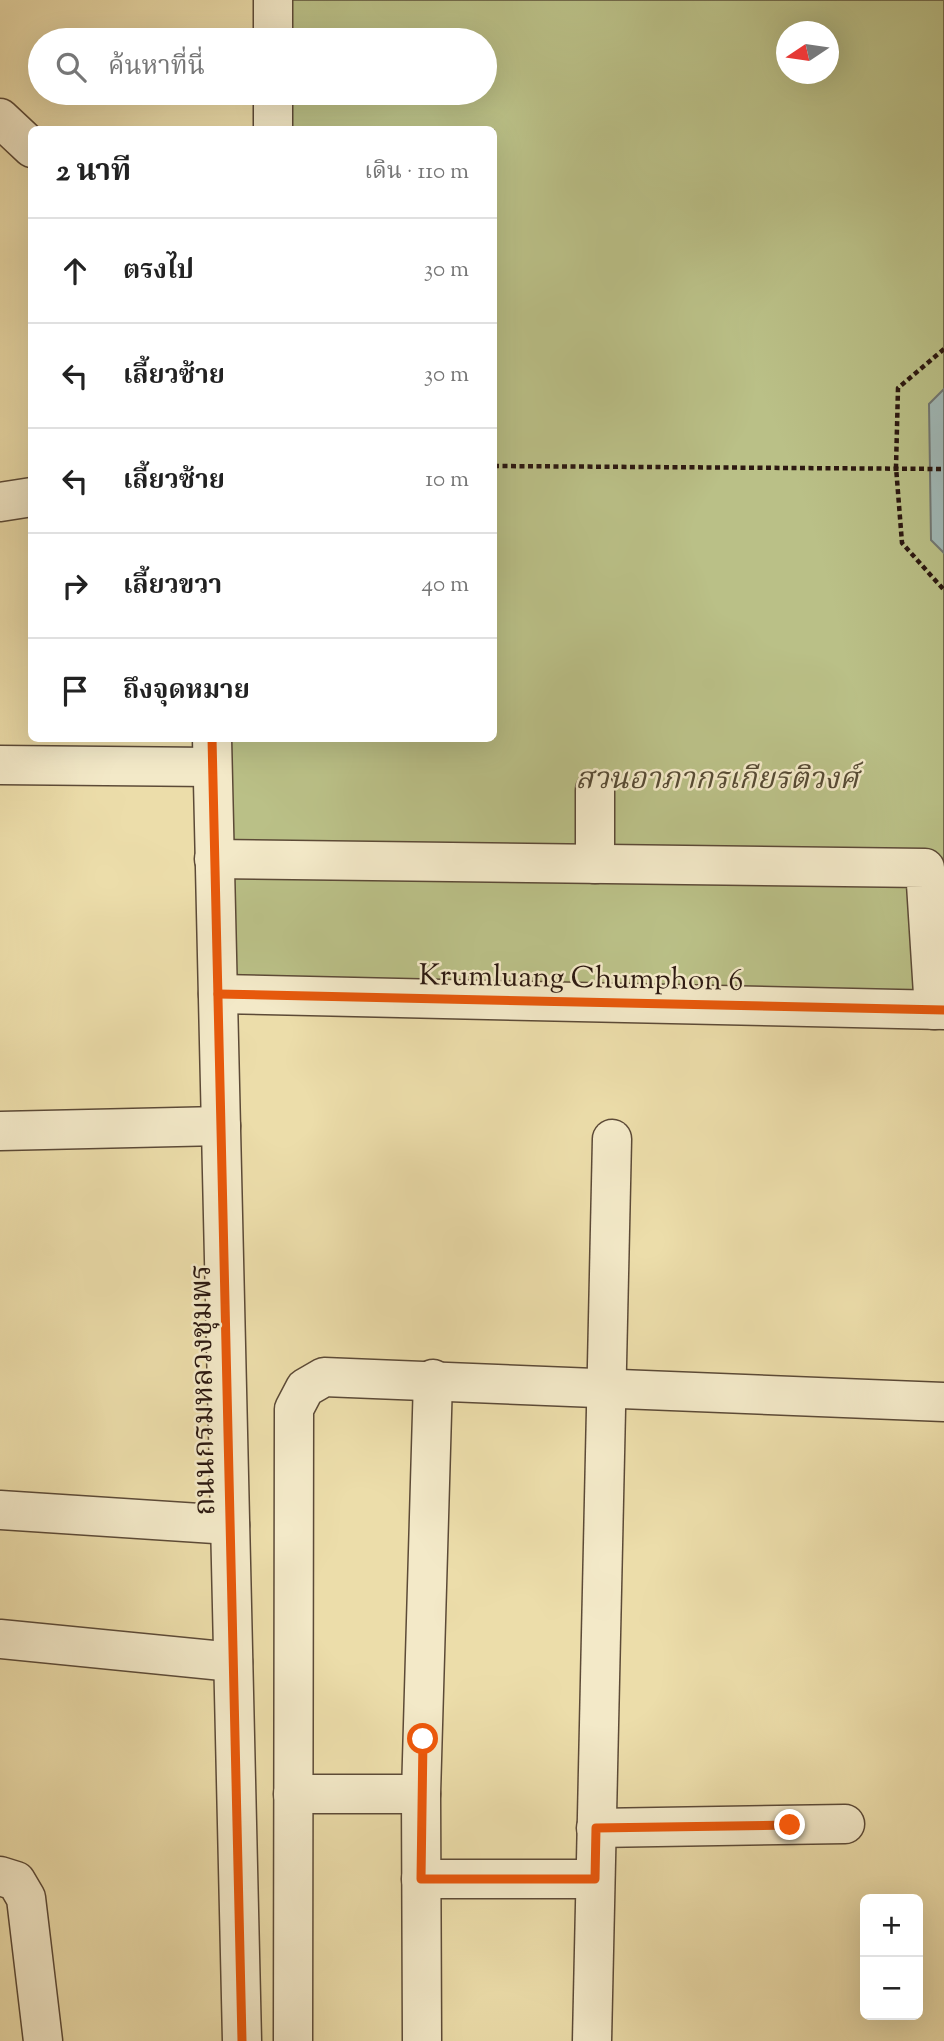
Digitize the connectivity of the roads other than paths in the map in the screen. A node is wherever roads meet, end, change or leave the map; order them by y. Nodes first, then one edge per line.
1 (273, 0) edge
2 (273, 28) edge
3 (273, 105) edge
4 (0, 118) edge
5 (273, 126) edge
6 (28, 144) edge
7 (28, 498) edge
8 (0, 502) edge
9 (212, 753) edge
10 (0, 765) edge
11 (595, 790) dead end
12 (214, 859) junction
13 (595, 864) junction
14 (218, 994) junction
15 (939, 1010) edge
16 (221, 1126) junction
17 (0, 1131) edge
18 (612, 1139) dead end
19 (433, 1379) junction
20 (607, 1389) junction
21 (944, 1402) edge
22 (0, 1510) edge
23 (230, 1525) junction
24 (0, 1639) edge
25 (233, 1662) junction
26 (293, 1794) junction
27 (421, 1794) junction
28 (845, 1824) dead end
29 (596, 1828) junction
30 (0, 1876) edge
31 (421, 1879) junction
32 (595, 1879) junction
33 (43, 2041) edge
34 (242, 2041) edge
35 (293, 2041) edge
36 (422, 2041) edge
37 (592, 2041) edge

1 - 2 street
3 - 5 street
4 - 6 street
7 - 8 street
9 - 10 street
9 - 12 street, ถนนกรมหลวงชุมพร
11 - 13 street
12 - 13 street
12 - 14 street, ถนนกรมหลวงชุมพร
13 - 15 street
14 - 15 street, Krumluang Chumphon 6
14 - 16 street, ถนนกรมหลวงชุมพร
16 - 17 street
16 - 23 street, ถนนกรมหลวงชุมพร
18 - 20 street
19 - 20 street
19 - 26 street
19 - 27 street
20 - 21 street
20 - 29 street
22 - 23 street
23 - 25 street, ถนนกรมหลวงชุมพร
24 - 25 street
25 - 34 street, ถนนกรมหลวงชุมพร
26 - 27 street
26 - 35 street
27 - 31 street
28 - 29 street
29 - 32 street
30 - 33 street
31 - 32 street
31 - 36 street
32 - 37 street

